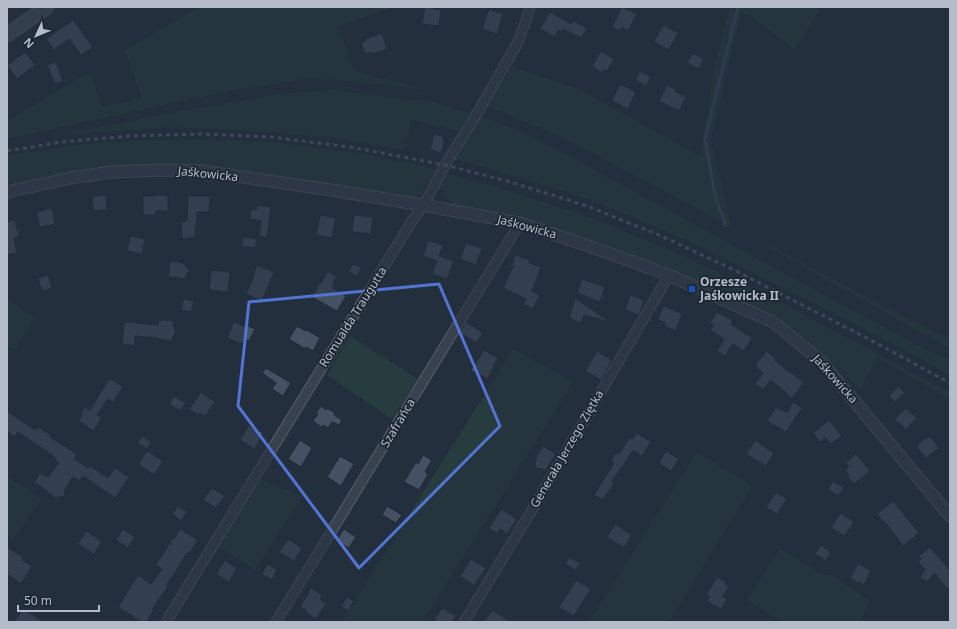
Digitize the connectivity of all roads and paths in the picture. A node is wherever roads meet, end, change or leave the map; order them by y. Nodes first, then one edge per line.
1 (47, 7) edge
2 (530, 7) edge
3 (7, 35) edge
4 (7, 192) edge
5 (422, 205) junction
6 (520, 223) junction
7 (669, 275) junction
8 (950, 516) edge
9 (166, 622) edge
10 (276, 622) edge
11 (464, 622) edge

1 - 3 main road
2 - 5 street, Romualda Traugutta
4 - 5 street, Jaśkowicka
5 - 6 street, Jaśkowicka
5 - 9 street, Romualda Traugutta
6 - 7 street, Jaśkowicka
6 - 10 street, Szafrańca
7 - 8 street, Jaśkowicka
7 - 11 street, Generała Jerzego Ziętka

